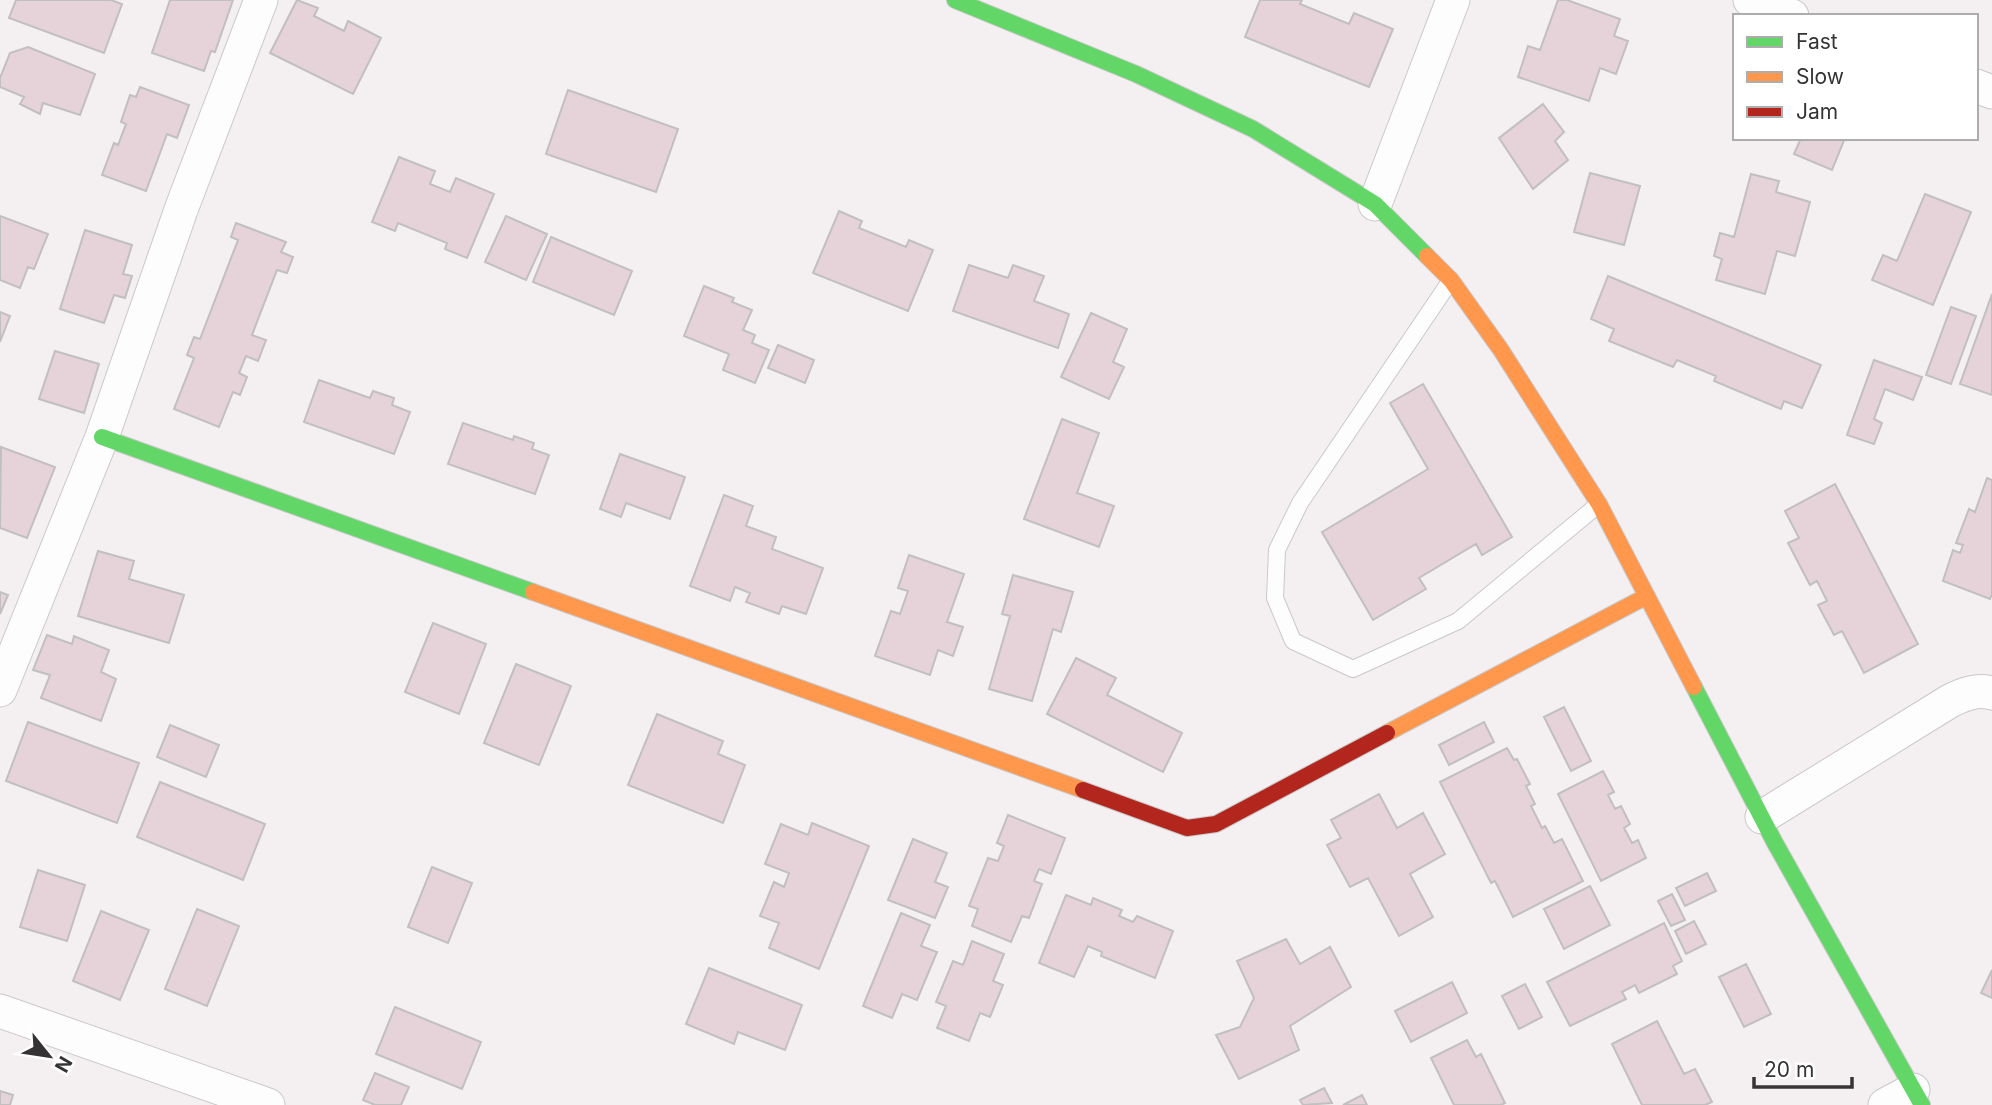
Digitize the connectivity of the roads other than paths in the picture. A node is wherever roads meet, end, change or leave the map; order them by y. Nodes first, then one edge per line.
1 (261, 0) edge
2 (955, 0) edge
3 (1453, 0) edge
4 (1750, 0) edge
5 (1787, 14) edge
6 (1375, 204) junction
7 (1451, 280) junction
8 (102, 437) junction
9 (1599, 504) junction
10 (1647, 596) junction
11 (0, 690) edge
12 (1992, 694) edge
13 (1762, 817) junction
14 (0, 1012) edge
15 (1907, 1100) edge
16 (268, 1105) edge

1 - 8 street
2 - 6 street
3 - 6 street
4 - 5 street
6 - 7 street
7 - 9 street
7 - 9 lane
8 - 10 street
8 - 11 street
9 - 10 street
10 - 13 street
12 - 13 street
13 - 15 street
14 - 16 street

